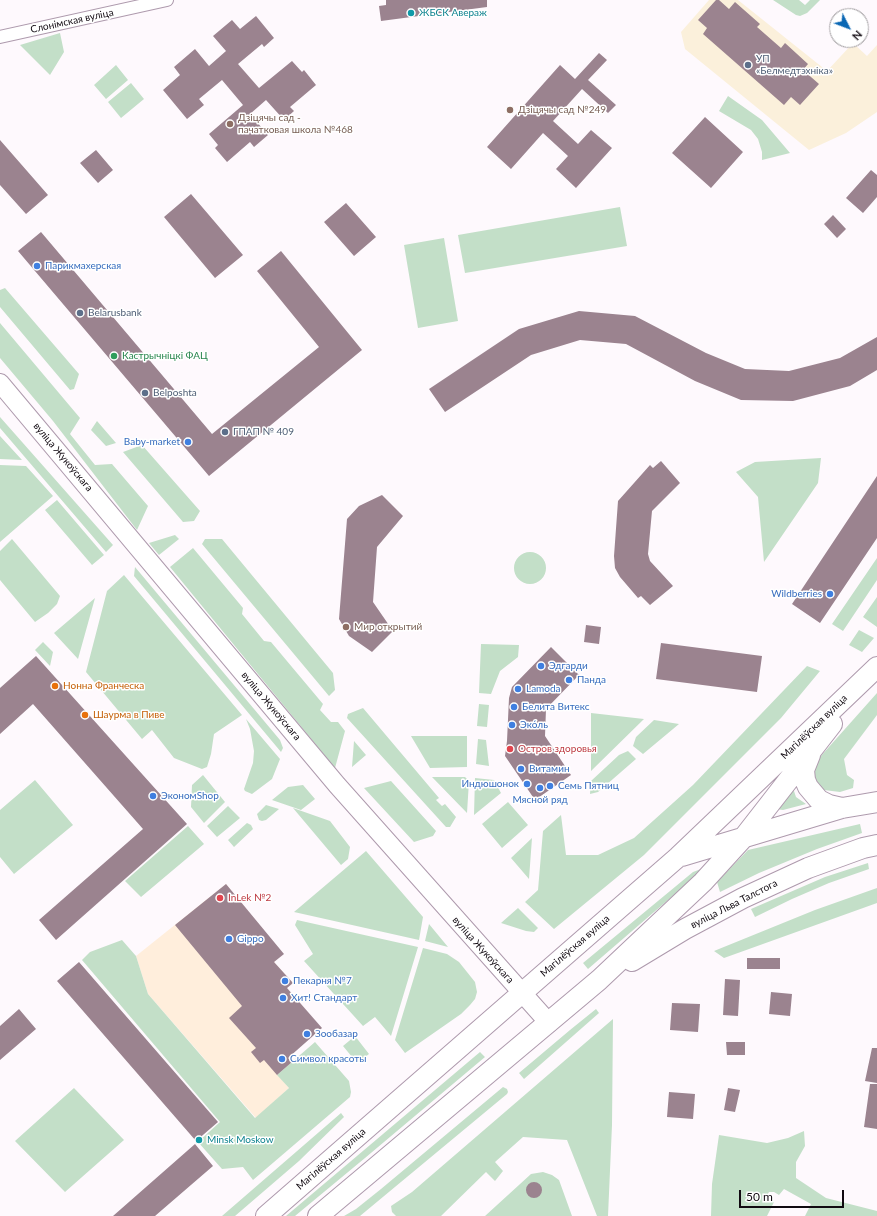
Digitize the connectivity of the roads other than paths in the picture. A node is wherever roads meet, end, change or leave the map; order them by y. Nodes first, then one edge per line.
1 (167, 0) edge
2 (0, 37) edge
3 (0, 383) edge
4 (877, 667) edge
5 (812, 750) junction
6 (877, 802) edge
7 (842, 808) junction
8 (744, 837) junction
9 (877, 845) edge
10 (678, 858) junction
11 (600, 980) junction
12 (521, 993) junction
13 (549, 1023) junction
14 (266, 1216) edge
15 (318, 1216) edge

1 - 2 street, Слонімская вуліца
3 - 12 main road, вуліца Жукоўскага
4 - 5 main road, Магілёўская вуліца
4 - 10 main road, Магілёўская вуліца
5 - 7 main road
5 - 8 main road, Магілёўская вуліца
6 - 7 main road
7 - 8 main road
8 - 10 main road
8 - 11 main road, Магілёўская вуліца
9 - 11 main road, вуліца Льва Талстога
10 - 12 main road, Магілёўская вуліца
11 - 13 main road, Магілёўская вуліца
12 - 13 main road, вуліца Жукоўскага
12 - 14 main road, Магілёўская вуліца
13 - 15 main road, Магілёўская вуліца

